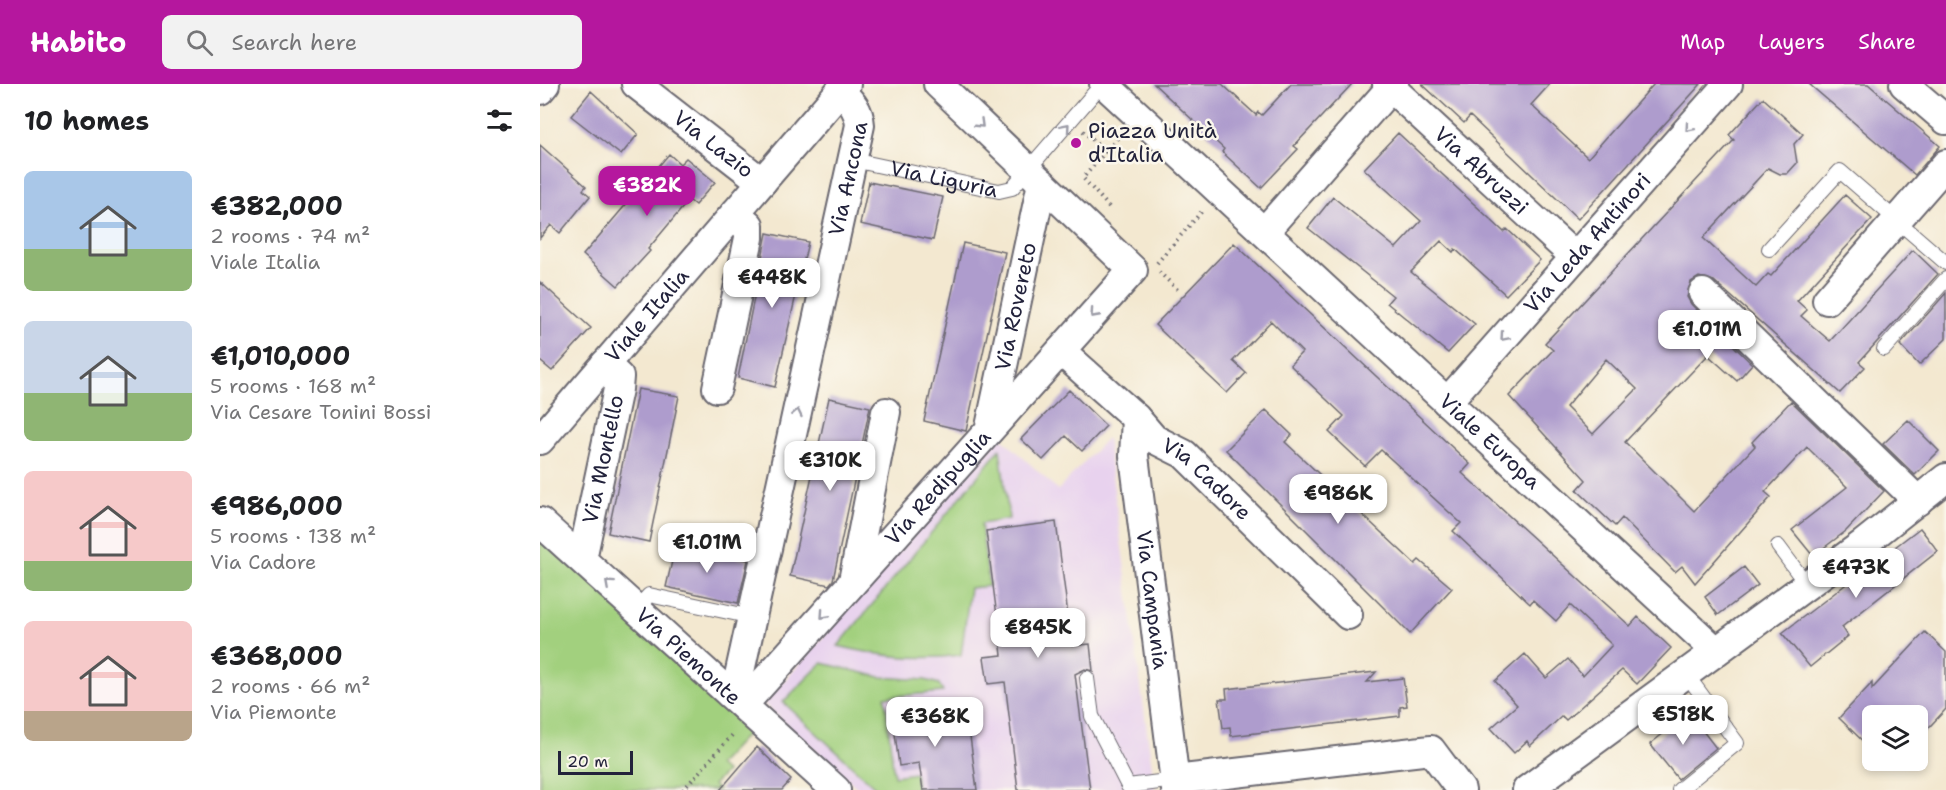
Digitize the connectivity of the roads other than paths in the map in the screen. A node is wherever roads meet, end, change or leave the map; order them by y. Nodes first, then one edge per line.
1 (545, 84) edge
2 (636, 84) edge
3 (938, 84) edge
4 (1103, 84) edge
5 (1728, 84) edge
6 (1904, 84) edge
7 (1390, 85) edge
8 (843, 87) edge
9 (540, 90) edge
10 (1946, 120) edge
11 (853, 160) junction
12 (1946, 164) edge
13 (1035, 177) junction
14 (762, 182) junction
15 (735, 213) junction
16 (1897, 220) junction
17 (1264, 232) junction
18 (1769, 249) dead end
19 (1575, 257) junction
20 (1946, 263) edge
21 (1145, 265) joint
22 (1946, 279) edge
23 (1703, 293) dead end
24 (1827, 300) dead end
25 (1884, 349) dead end
26 (1061, 351) junction
27 (605, 364) junction
28 (717, 388) dead end
29 (1448, 402) junction
30 (886, 412) dead end
31 (1136, 418) junction
32 (990, 430) junction
33 (540, 440) edge
34 (1946, 478) edge
35 (1918, 501) junction
36 (540, 522) edge
37 (1778, 546) dead end
38 (582, 559) junction
39 (853, 583) junction
40 (1808, 585) junction
41 (636, 609) junction
42 (1348, 615) dead end
43 (752, 617) junction
44 (1716, 651) junction
45 (1686, 674) junction
46 (1087, 678) dead end
47 (736, 699) junction
48 (1176, 785) edge
49 (836, 790) edge
50 (1461, 790) edge
51 (1527, 790) edge
52 (1679, 790) edge

1 - 9 street
2 - 14 street, Via Lazio
3 -> 13 street, Via Liguria
13 -> 4 lane
4 - 17 street
5 -> 19 street, Via Leda Antinori
6 - 10 street
7 - 17 street
7 - 19 street, Via Abruzzi
8 - 11 street, Via Ancona
8 - 14 street, Viale Italia
11 - 13 lane, Via Liguria
43 -> 11 street, Via Ancona
12 - 16 street
13 - 21 street, Via Liguria
13 - 32 street, Via Rovereto
14 - 15 street, Viale Italia
15 - 27 street, Viale Italia
15 - 28 street
16 - 18 lane
16 - 20 lane
16 - 24 street
17 - 29 street, Viale Europa
19 -> 29 street, Via Leda Antinori
21 -> 26 street, Via Redipuglia
22 - 25 lane
23 - 35 street
26 - 31 street, Via Cadore
26 - 32 street, Via Redipuglia
27 - 33 street, Viale Italia
27 - 38 street, Via Montello
29 - 44 street, Viale Europa
30 - 39 street
31 - 42 street, Via Cadore
31 - 48 street, Via Campania
32 - 39 street, Via Redipuglia
34 - 35 street
35 - 40 street
36 - 38 street, Via Piemonte
37 - 40 lane
41 -> 38 street, Via Piemonte
39 -> 47 street, Via Redipuglia
40 - 44 street
41 - 43 lane
41 - 47 street, Via Piemonte
43 - 47 street, Via Ancona
44 - 45 street
45 - 51 street
45 - 52 lane
46 - 48 lane
47 - 49 street, Via Piemonte
48 - 50 street

